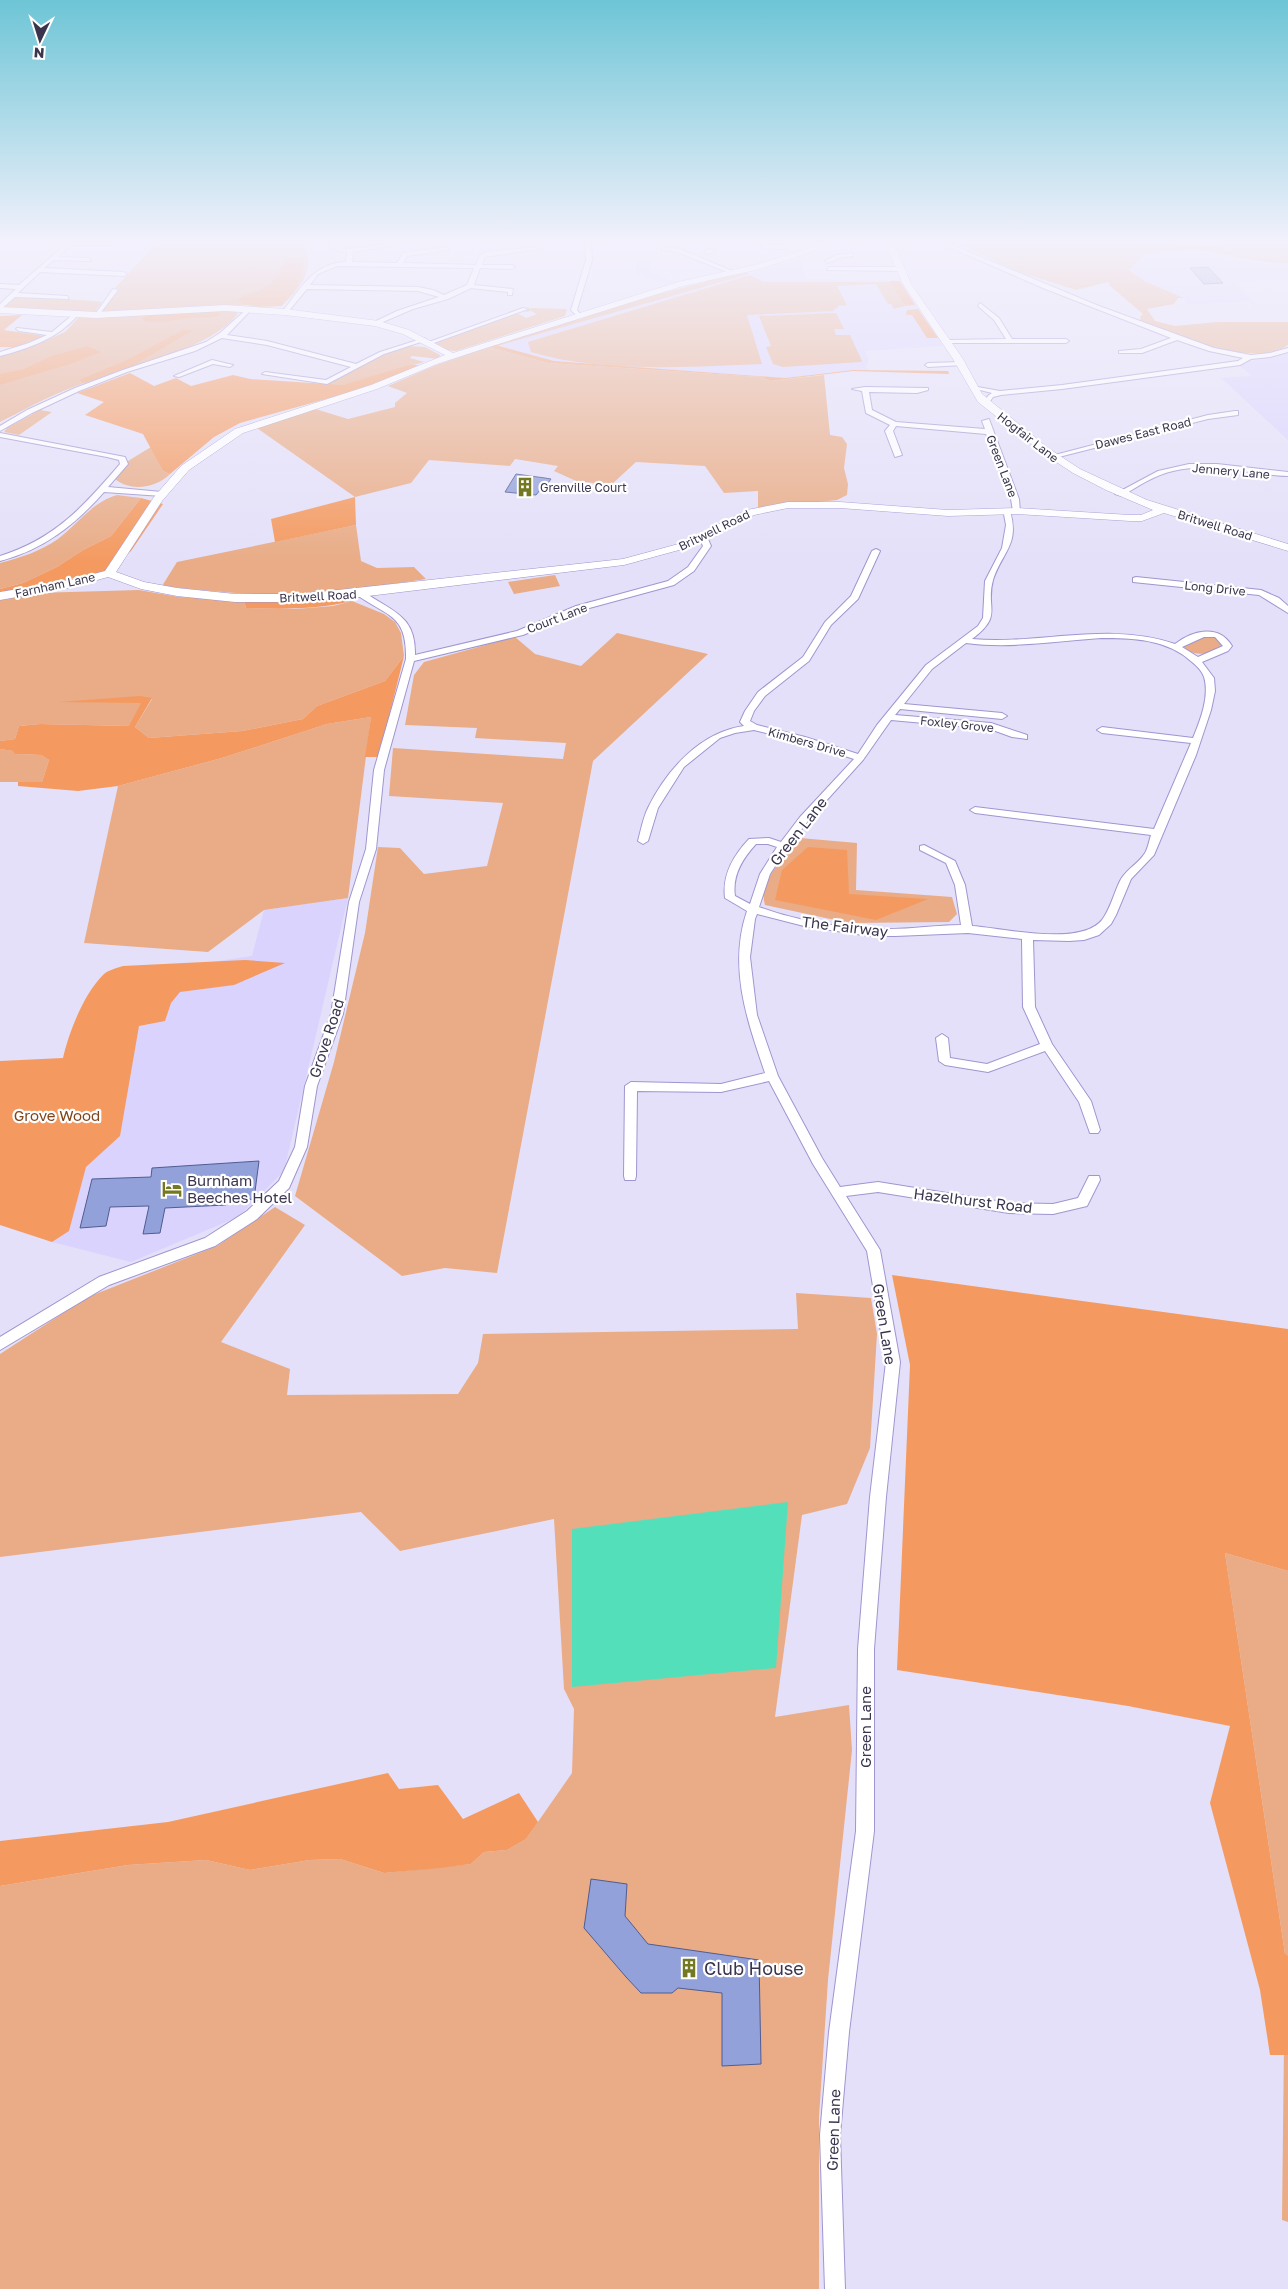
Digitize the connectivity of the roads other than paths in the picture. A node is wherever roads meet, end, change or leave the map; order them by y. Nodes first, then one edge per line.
1 (193, 350) edge
2 (294, 350) edge
3 (394, 350) edge
4 (442, 350) edge
5 (472, 350) edge
6 (953, 350) edge
7 (1145, 350) edge
8 (1218, 350) edge
9 (1288, 350) edge
10 (1121, 352) dead end
11 (1279, 354) junction
12 (453, 356) junction
13 (1288, 356) edge
14 (1250, 357) junction
15 (158, 362) junction
16 (961, 364) junction
17 (928, 365) dead end
18 (167, 366) dead end
19 (230, 366) dead end
20 (357, 366) junction
21 (179, 372) dead end
22 (265, 374) dead end
23 (974, 387) junction
24 (854, 389) dead end
25 (865, 389) junction
26 (926, 389) dead end
27 (1000, 393) junction
28 (986, 403) junction
29 (1235, 413) dead end
30 (986, 421) dead end
31 (894, 424) junction
32 (0, 429) edge
33 (989, 432) junction
34 (0, 435) edge
35 (898, 455) dead end
36 (1052, 456) junction
37 (1288, 474) edge
38 (102, 489) junction
39 (162, 494) junction
40 (1119, 494) junction
41 (1162, 510) junction
42 (1011, 511) junction
43 (703, 537) junction
44 (1288, 548) edge
45 (876, 551) dead end
46 (0, 559) edge
47 (109, 573) junction
48 (1136, 580) dead end
49 (360, 593) junction
50 (0, 596) edge
51 (1288, 610) edge
52 (967, 641) junction
53 (1176, 647) junction
54 (410, 659) junction
55 (1196, 661) junction
56 (893, 711) junction
57 (1002, 716) dead end
58 (754, 727) junction
59 (1102, 730) dead end
60 (1024, 738) dead end
61 (1196, 741) junction
62 (860, 758) junction
63 (974, 810) dead end
64 (1157, 834) junction
65 (643, 842) dead end
66 (783, 846) junction
67 (924, 848) dead end
68 (753, 910) junction
69 (967, 929) junction
70 (1027, 935) junction
71 (942, 1038) dead end
72 (1047, 1046) junction
73 (772, 1076) junction
74 (1094, 1130) dead end
75 (630, 1176) dead end
76 (1094, 1180) dead end
77 (838, 1192) junction
78 (0, 1344) edge
79 (835, 2289) edge

1 - 15 street
2 - 20 street
3 - 20 street
4 - 12 street
5 - 12 street
6 - 16 street, Hogfair Lane
7 - 10 street
8 - 14 street
9 - 11 street
11 - 13 street
11 - 14 street
12 - 39 street
14 - 27 street
15 - 18 street
15 - 32 street
16 - 17 street
16 - 23 street, Hogfair Lane
19 - 21 street
20 - 22 street
23 - 27 street
23 - 28 street, Hogfair Lane
24 - 25 street
25 - 26 street
25 - 31 street
27 - 28 street
28 - 36 street, Hogfair Lane
29 - 36 street, Dawes East Road
30 - 33 street, Green Lane
31 - 33 street
31 - 35 street
33 - 42 street, Green Lane
34 - 38 street
36 - 40 street, Hogfair Lane
37 - 40 street, Jennery Lane
38 - 39 street
38 - 46 street
39 - 47 street
40 - 41 street, Hogfair Lane
41 - 42 street, Britwell Road
41 - 44 street, Britwell Road
42 - 43 street, Britwell Road
42 - 52 street, Green Lane
43 - 49 street, Britwell Road
43 - 54 street, Court Lane
45 - 58 street, Kimbers Drive
47 - 49 street, Britwell Road
47 - 50 street, Farnham Lane
48 - 51 street, Long Drive
49 - 54 street, Grove Road
52 - 53 street, The Fairway
52 - 56 street, Green Lane
53 - 55 street, The Fairway
53 - 55 street
54 - 78 street, Grove Road
55 - 61 street, The Fairway
56 - 57 street
56 - 60 street, Foxley Grove
56 - 62 street, Green Lane
58 - 62 street, Kimbers Drive
58 - 65 street, Kimbers Drive
59 - 61 street
61 - 64 street, The Fairway
62 - 66 street, Green Lane
63 - 64 street
64 - 70 street, The Fairway
66 - 68 street, Green Lane
66 - 68 street, The Fairway
67 - 69 street
68 - 69 street, The Fairway
68 - 73 street, Green Lane
69 - 70 street, The Fairway
70 - 72 street
71 - 72 street
72 - 74 street
73 - 75 street
73 - 77 street, Green Lane
76 - 77 street, Hazelhurst Road
77 - 79 street, Green Lane

